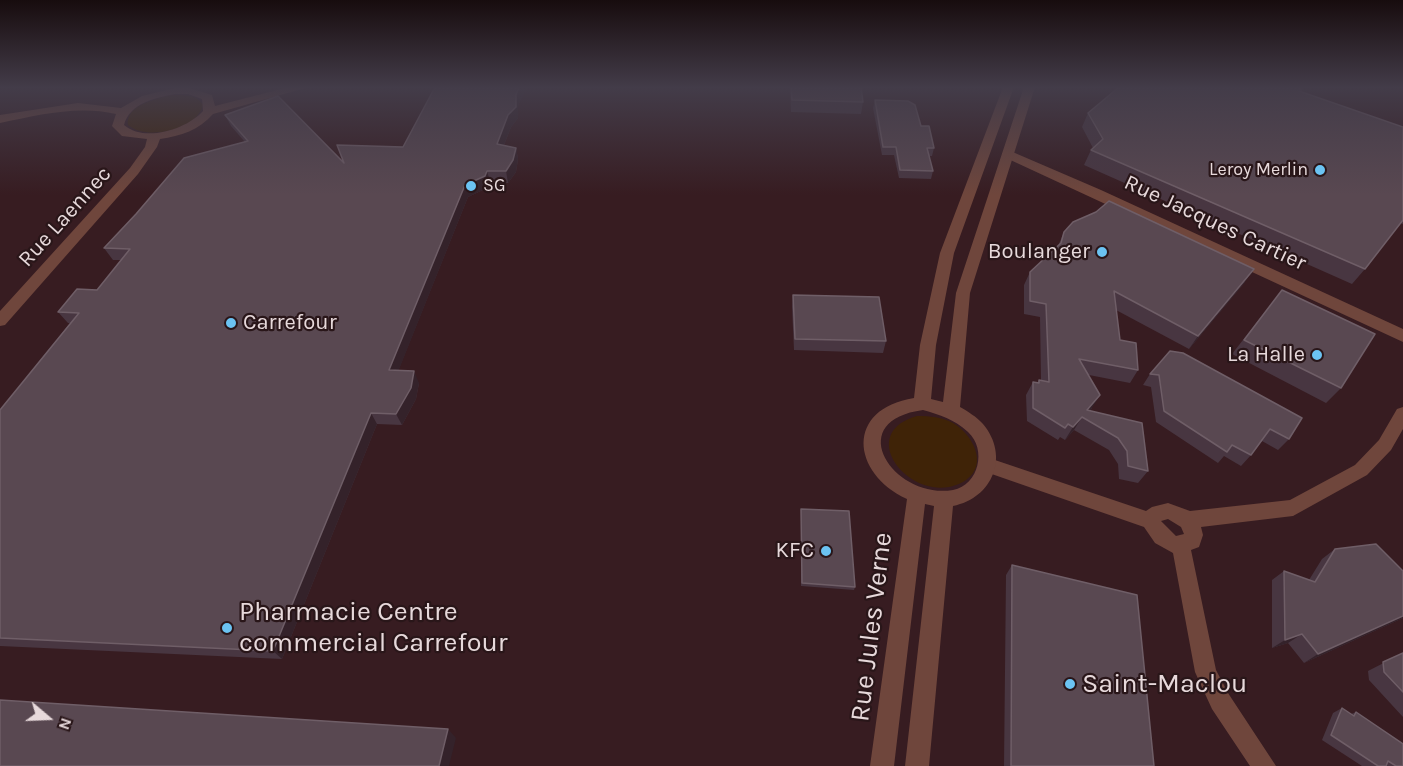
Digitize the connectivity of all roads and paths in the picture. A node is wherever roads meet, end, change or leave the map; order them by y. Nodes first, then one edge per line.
1 (118, 123) edge
2 (196, 123) edge
3 (996, 123) edge
4 (1018, 123) edge
5 (154, 137) junction
6 (1008, 154) junction
7 (0, 321) edge
8 (1403, 336) edge
9 (923, 403) junction
10 (951, 410) junction
11 (1403, 414) edge
12 (989, 466) junction
13 (917, 495) junction
14 (944, 499) junction
15 (1186, 520) junction
16 (1152, 521) junction
17 (1181, 546) junction
18 (882, 766) edge
19 (917, 766) edge
20 (1264, 766) edge

1 - 5 street
2 - 5 street
3 - 9 street
4 - 6 street
5 - 7 street, Rue Laennec
6 - 8 street, Rue Jacques Cartier
6 - 10 street
9 - 10 street
9 - 13 street
10 - 12 street
11 - 15 street
12 - 14 street
12 - 16 street
13 - 14 street
13 - 18 street, Rue Jules Verne
14 - 19 street
15 - 16 street
15 - 17 street
16 - 17 street
17 - 20 street

